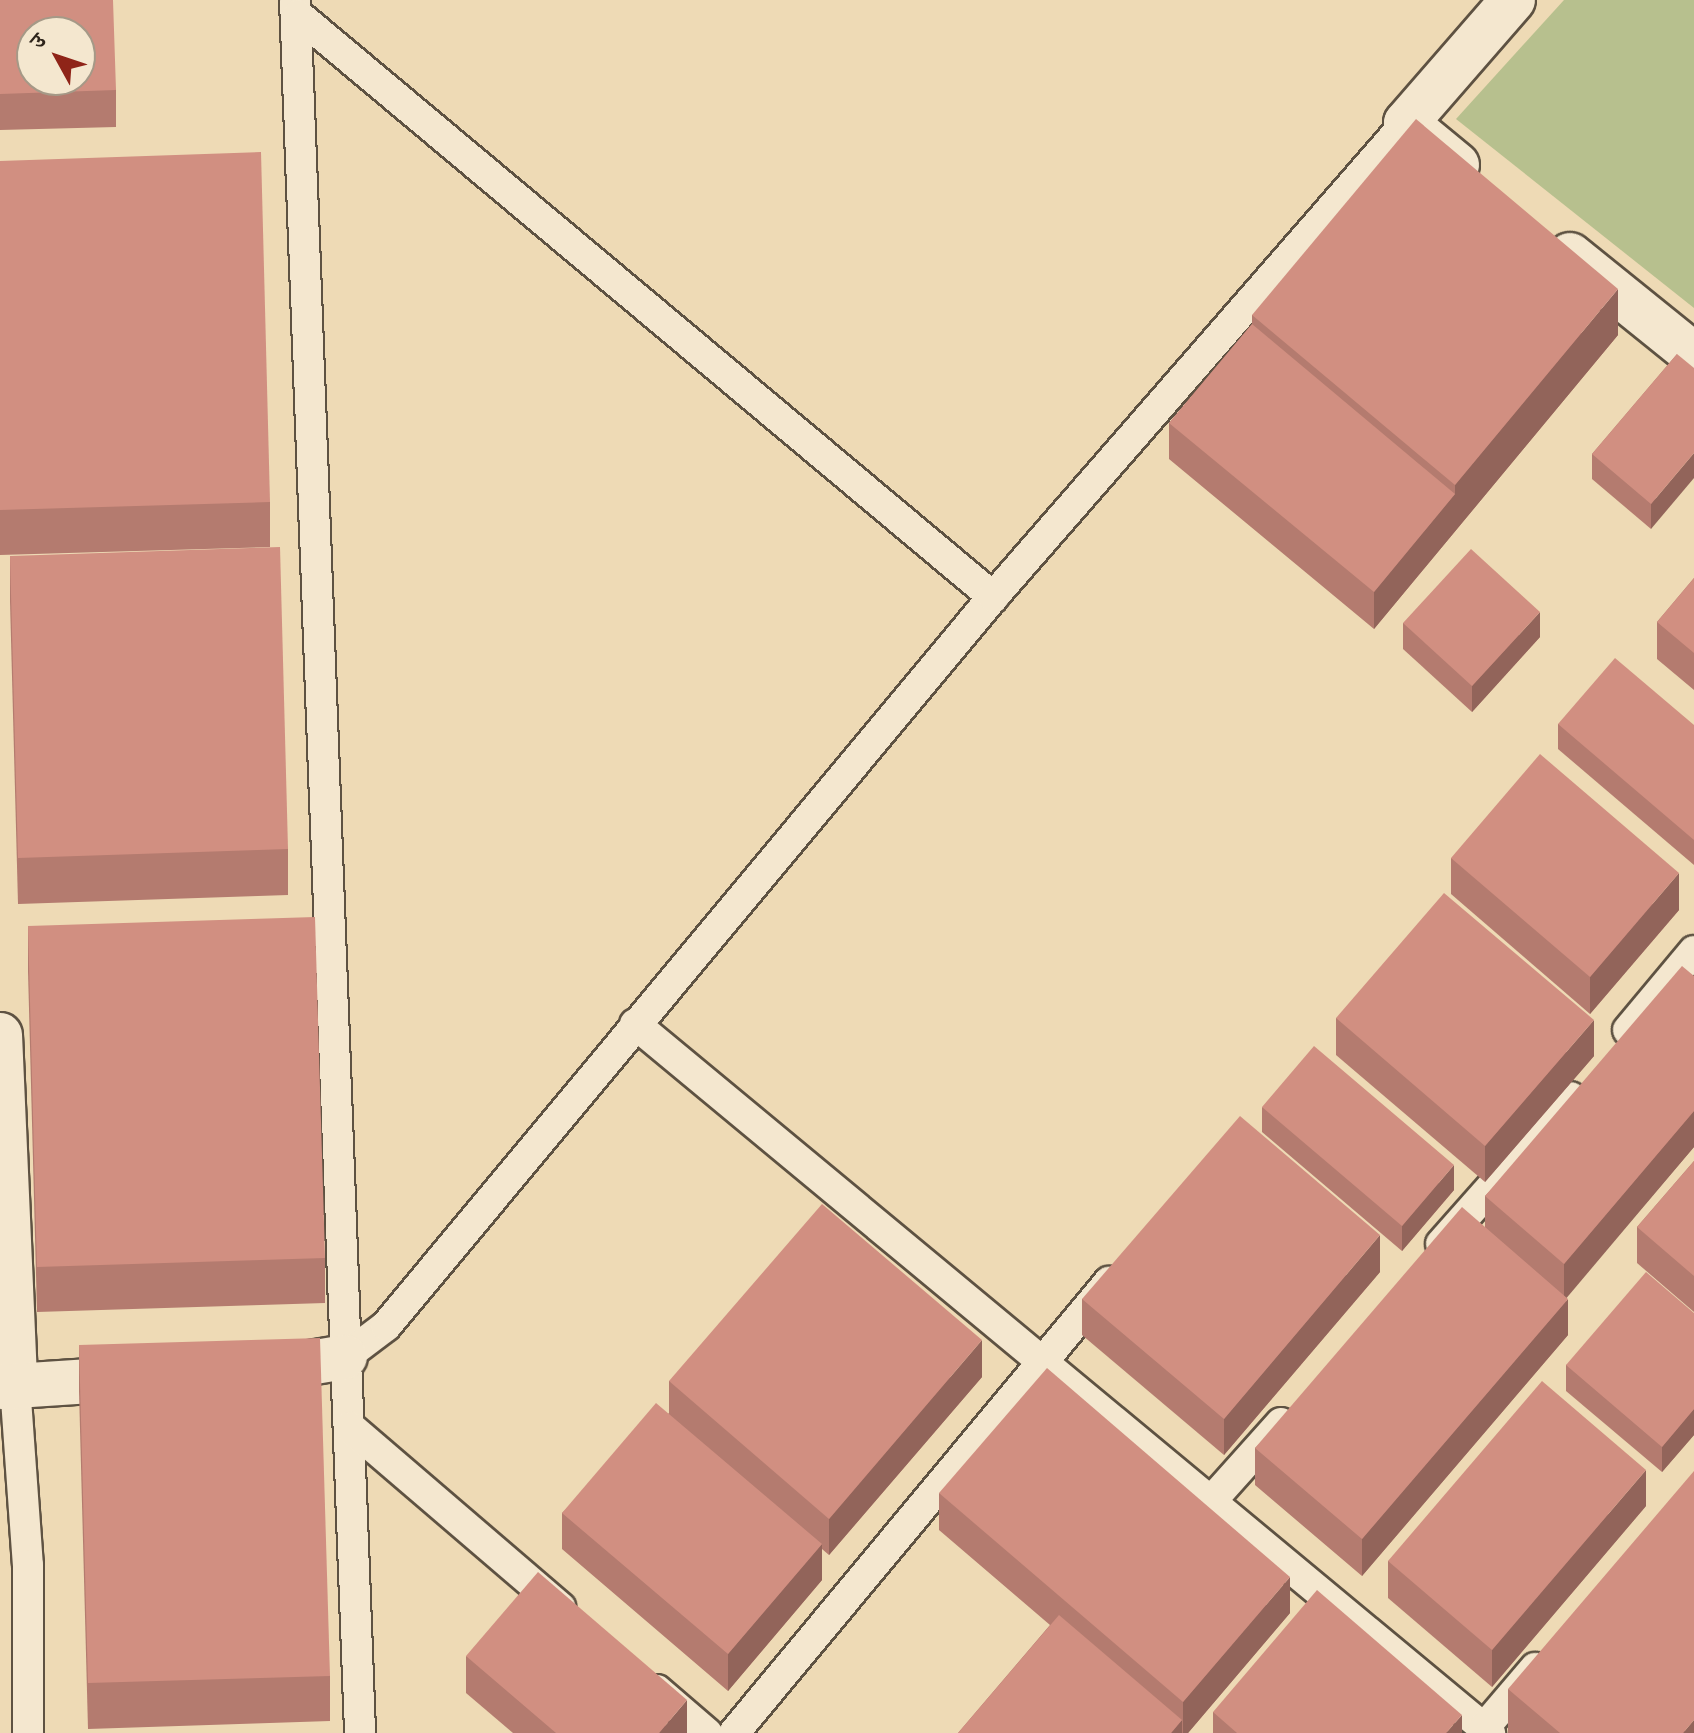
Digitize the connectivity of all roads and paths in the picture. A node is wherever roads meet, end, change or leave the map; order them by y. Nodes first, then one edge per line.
1 (1513, 0) edge
2 (296, 7) edge
3 (1406, 123) junction
4 (1490, 191) edge
5 (1538, 229) edge
6 (1694, 355) edge
7 (993, 597) junction
8 (1694, 951) edge
9 (635, 1024) junction
10 (0, 1035) edge
11 (1608, 1054) edge
12 (1588, 1077) edge
13 (1132, 1254) edge
14 (1424, 1263) edge
15 (345, 1357) junction
16 (1045, 1360) junction
17 (218, 1374) edge
18 (171, 1376) edge
19 (8, 1386) edge
20 (1298, 1405) edge
21 (350, 1427) junction
22 (1213, 1499) junction
23 (588, 1631) edge
24 (1554, 1646) edge
25 (636, 1672) edge
26 (1487, 1730) edge
27 (28, 1733) edge
28 (360, 1733) edge
29 (707, 1733) edge
30 (734, 1733) edge

1 - 3 street
2 - 7 lane
2 - 15 lane
3 - 4 street
3 - 7 lane
5 - 6 street
7 - 9 lane
8 - 11 lane
9 - 15 lane
9 - 16 lane
10 - 19 street
12 - 14 lane
13 - 16 lane
15 - 17 street
15 - 21 lane
16 - 22 lane
16 - 30 lane
18 - 19 street
19 - 27 lane
20 - 22 lane
21 - 23 lane
21 - 28 lane
22 - 26 lane
24 - 26 lane
25 - 29 lane

